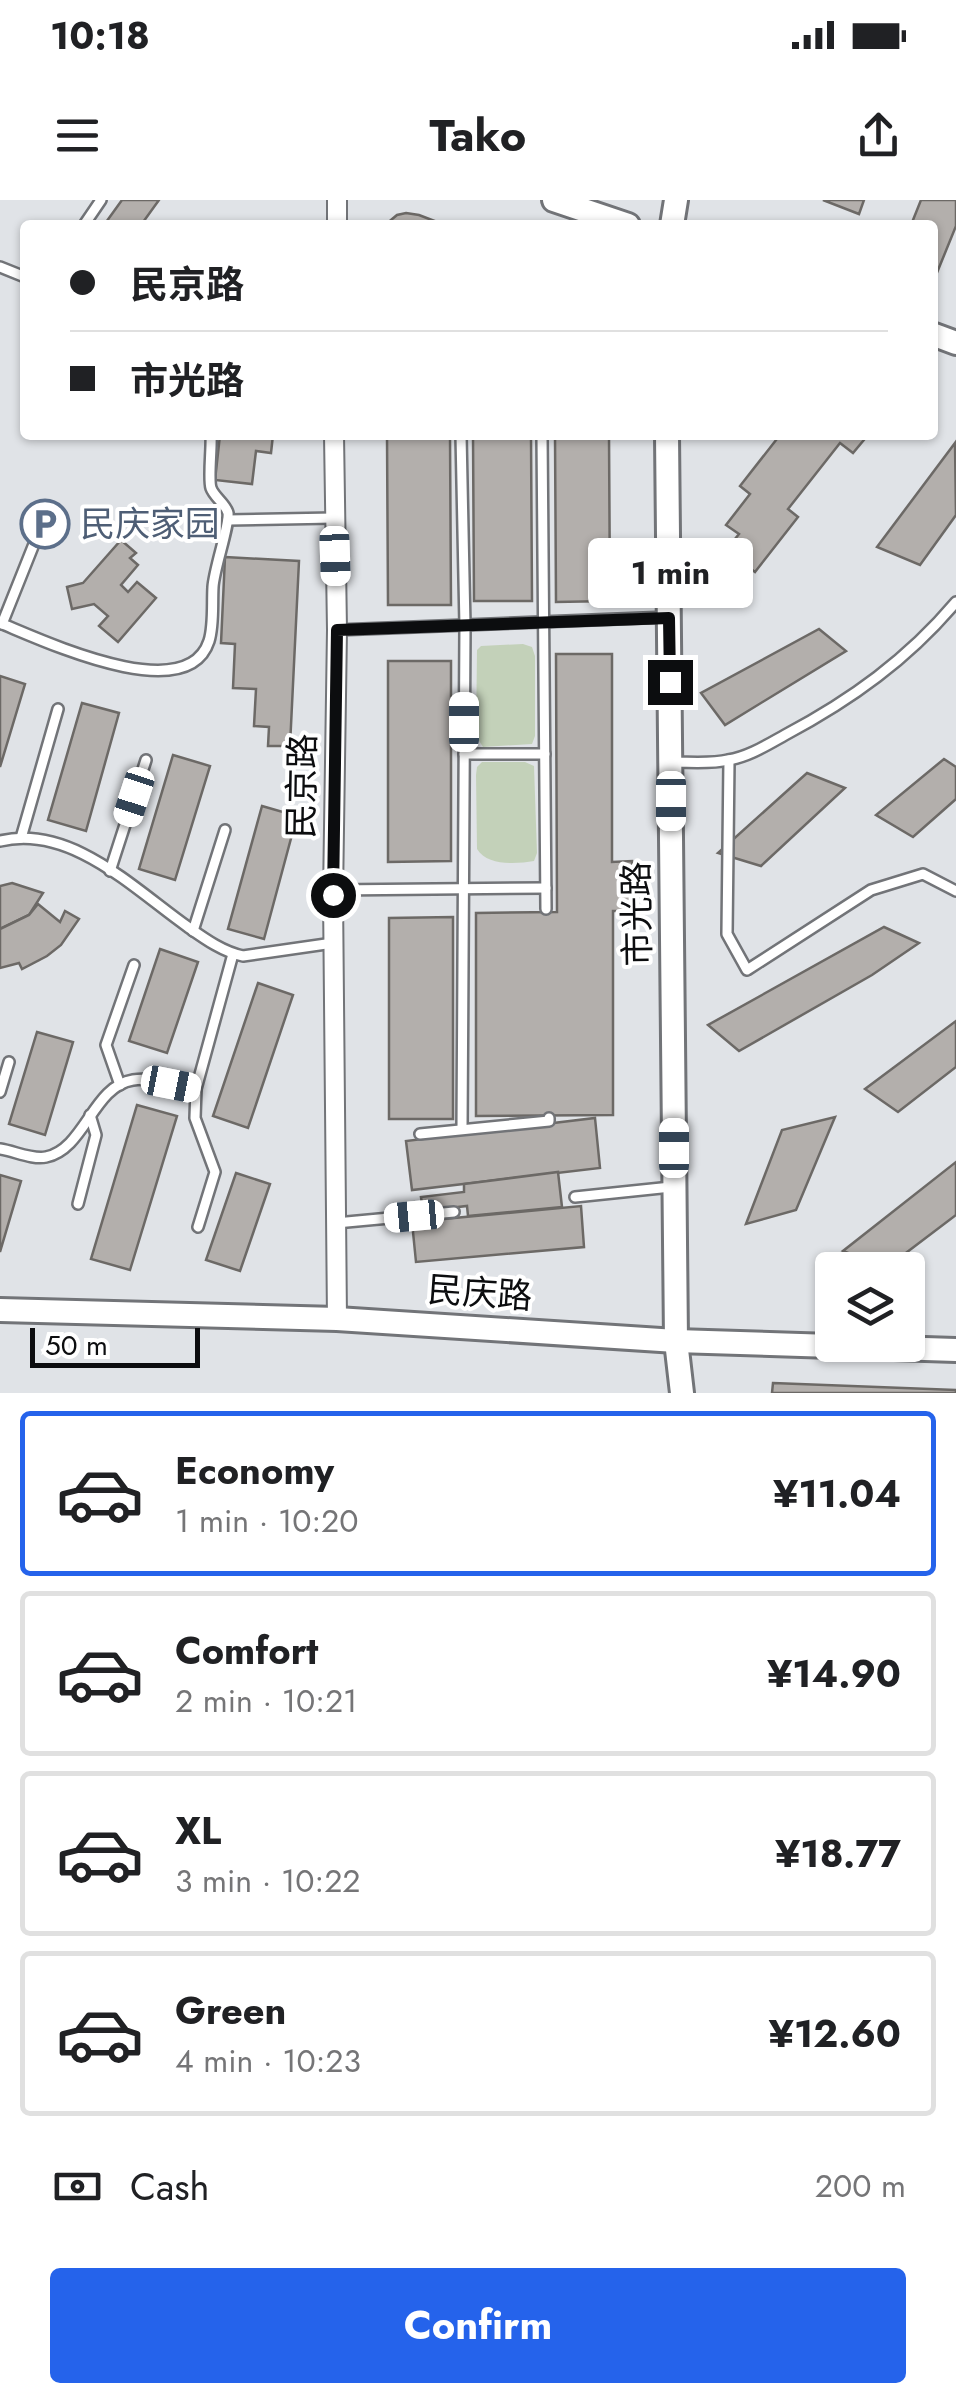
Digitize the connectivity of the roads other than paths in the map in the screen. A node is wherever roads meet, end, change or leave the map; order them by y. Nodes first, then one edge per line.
1 (554, 200) edge
2 (613, 220) edge
3 (211, 440) edge
4 (334, 440) edge
5 (461, 440) edge
6 (542, 440) edge
7 (668, 440) edge
8 (334, 518) junction
9 (228, 520) junction
10 (36, 539) dead end
11 (956, 602) edge
12 (669, 618) junction
13 (544, 622) junction
14 (1, 623) edge
15 (465, 626) junction
16 (337, 630) junction
17 (58, 709) dead end
18 (464, 754) junction
19 (545, 754) junction
20 (146, 760) dead end
21 (728, 760) junction
22 (670, 762) junction
23 (225, 830) dead end
24 (22, 838) junction
25 (0, 841) edge
26 (110, 872) junction
27 (546, 888) junction
28 (333, 890) junction
29 (463, 890) junction
30 (956, 890) edge
31 (546, 909) dead end
32 (193, 930) junction
33 (333, 943) junction
34 (234, 954) junction
35 (134, 965) dead end
36 (9, 1062) dead end
37 (120, 1085) junction
38 (196, 1089) junction
39 (0, 1092) edge
40 (90, 1116) junction
41 (549, 1118) dead end
42 (462, 1129) junction
43 (420, 1134) dead end
44 (0, 1149) edge
45 (674, 1187) junction
46 (575, 1197) dead end
47 (78, 1204) dead end
48 (454, 1212) dead end
49 (336, 1223) junction
50 (198, 1228) dead end
51 (0, 1310) edge
52 (337, 1318) junction
53 (676, 1341) junction
54 (956, 1350) edge
55 (682, 1393) edge

1 - 2 street
3 - 9 lane
4 - 8 street, 民京路
5 - 15 lane
6 - 13 lane
7 - 12 street, 市光路
8 - 9 lane
8 - 16 street, 民京路
9 - 14 lane
10 - 14 lane
11 - 21 lane
12 - 13 lane
12 - 22 street, 市光路
13 - 15 lane
13 - 19 lane
15 - 16 lane
15 - 18 lane
16 - 28 street, 民京路
17 - 24 lane
18 - 19 lane
18 - 29 lane
19 - 27 lane
20 - 26 lane
21 - 22 lane
21 - 30 lane
22 - 45 street, 市光路
23 - 32 lane
24 - 25 lane
24 - 26 lane
26 - 32 lane
27 - 29 lane
27 - 31 lane
28 - 29 lane
28 - 33 street, 民京路
29 - 42 lane
32 - 34 lane
33 - 34 lane
33 - 49 street, 民京路
34 - 38 lane
35 - 37 lane
36 - 39 lane
37 - 38 lane
37 - 40 lane
38 - 50 lane
40 - 44 lane
40 - 47 lane
41 - 42 lane
42 - 43 lane
45 - 46 lane
45 - 53 street, 市光路
48 - 49 lane
49 - 52 street, 民京路
51 - 52 street, 民庆路
52 - 53 street, 民庆路
53 - 54 street, 民庆路
53 - 55 street, 市光路

